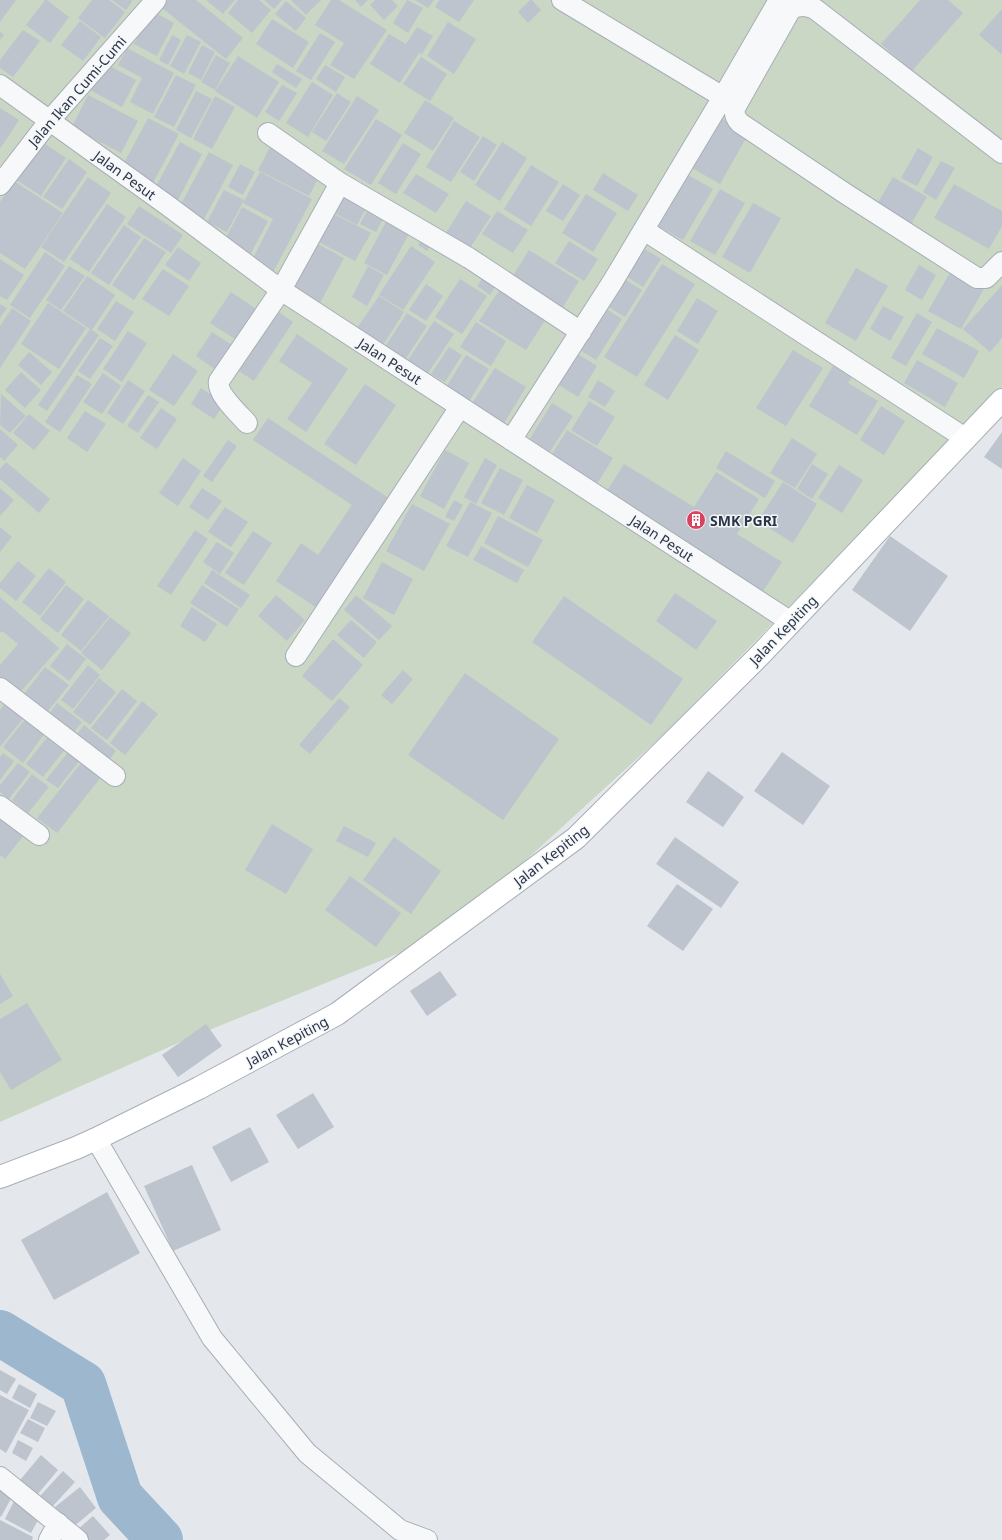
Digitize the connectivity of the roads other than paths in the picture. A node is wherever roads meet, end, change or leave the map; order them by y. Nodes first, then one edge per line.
1 (156, 0) edge
2 (562, 0) edge
3 (779, 0) edge
4 (0, 85) edge
5 (723, 97) junction
6 (50, 120) junction
7 (268, 133) dead end
8 (1002, 153) edge
9 (340, 183) junction
10 (0, 185) edge
11 (644, 230) junction
12 (1002, 262) edge
13 (281, 290) junction
14 (581, 332) junction
15 (1002, 400) edge
16 (460, 407) junction
17 (247, 423) dead end
18 (965, 438) junction
19 (511, 440) junction
20 (791, 622) junction
21 (296, 656) dead end
22 (0, 688) edge
23 (115, 776) dead end
24 (0, 806) edge
25 (39, 836) dead end
26 (96, 1139) junction
27 (0, 1177) edge
28 (0, 1476) edge
29 (54, 1531) edge
30 (78, 1540) edge
31 (427, 1540) edge

1 - 6 street, Jalan Ikan Cumi-Cumi
2 - 5 street
3 - 5 street
4 - 6 street, Jalan Pesut
5 - 11 street
6 - 10 street, Jalan Ikan Cumi-Cumi
6 - 13 street, Jalan Pesut
7 - 9 street
8 - 12 street
9 - 13 street
9 - 14 street
11 - 14 street
11 - 18 street
13 - 16 street, Jalan Pesut
13 - 17 street
14 - 19 street
15 - 18 main road, Jalan Kepiting
16 - 19 street, Jalan Pesut
16 - 21 street
18 - 20 main road, Jalan Kepiting
19 - 20 street, Jalan Pesut
20 - 26 main road, Jalan Kepiting
22 - 23 street
24 - 25 street
26 - 27 main road, Jalan Kepiting
26 - 31 street
28 - 29 street
29 - 30 street

